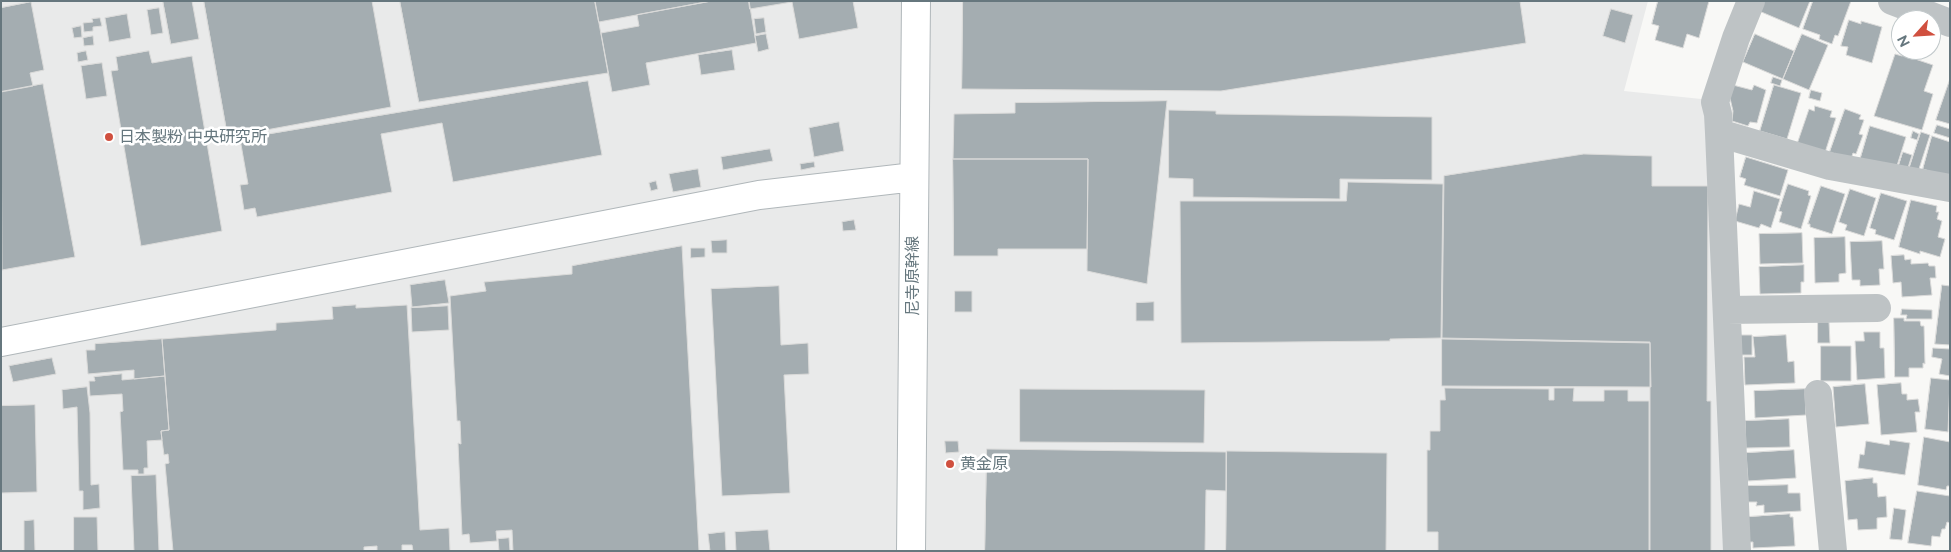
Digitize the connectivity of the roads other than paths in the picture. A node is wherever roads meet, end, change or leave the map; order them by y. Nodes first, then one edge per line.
1 (916, 1) edge
2 (1751, 1) edge
3 (1892, 1) edge
4 (1925, 10) edge
5 (1720, 133) junction
6 (914, 176) junction
7 (1950, 188) edge
8 (1878, 308) dead end
9 (1727, 310) junction
10 (1, 342) edge
11 (1818, 394) dead end
12 (911, 551) edge
13 (1737, 551) edge
14 (1833, 551) edge

1 - 6 street, 尼寺原幹線
2 - 5 street
3 - 4 street
5 - 7 street
5 - 9 street
6 - 10 street
6 - 12 street, 尼寺原幹線
8 - 9 street
9 - 13 street
11 - 14 street

